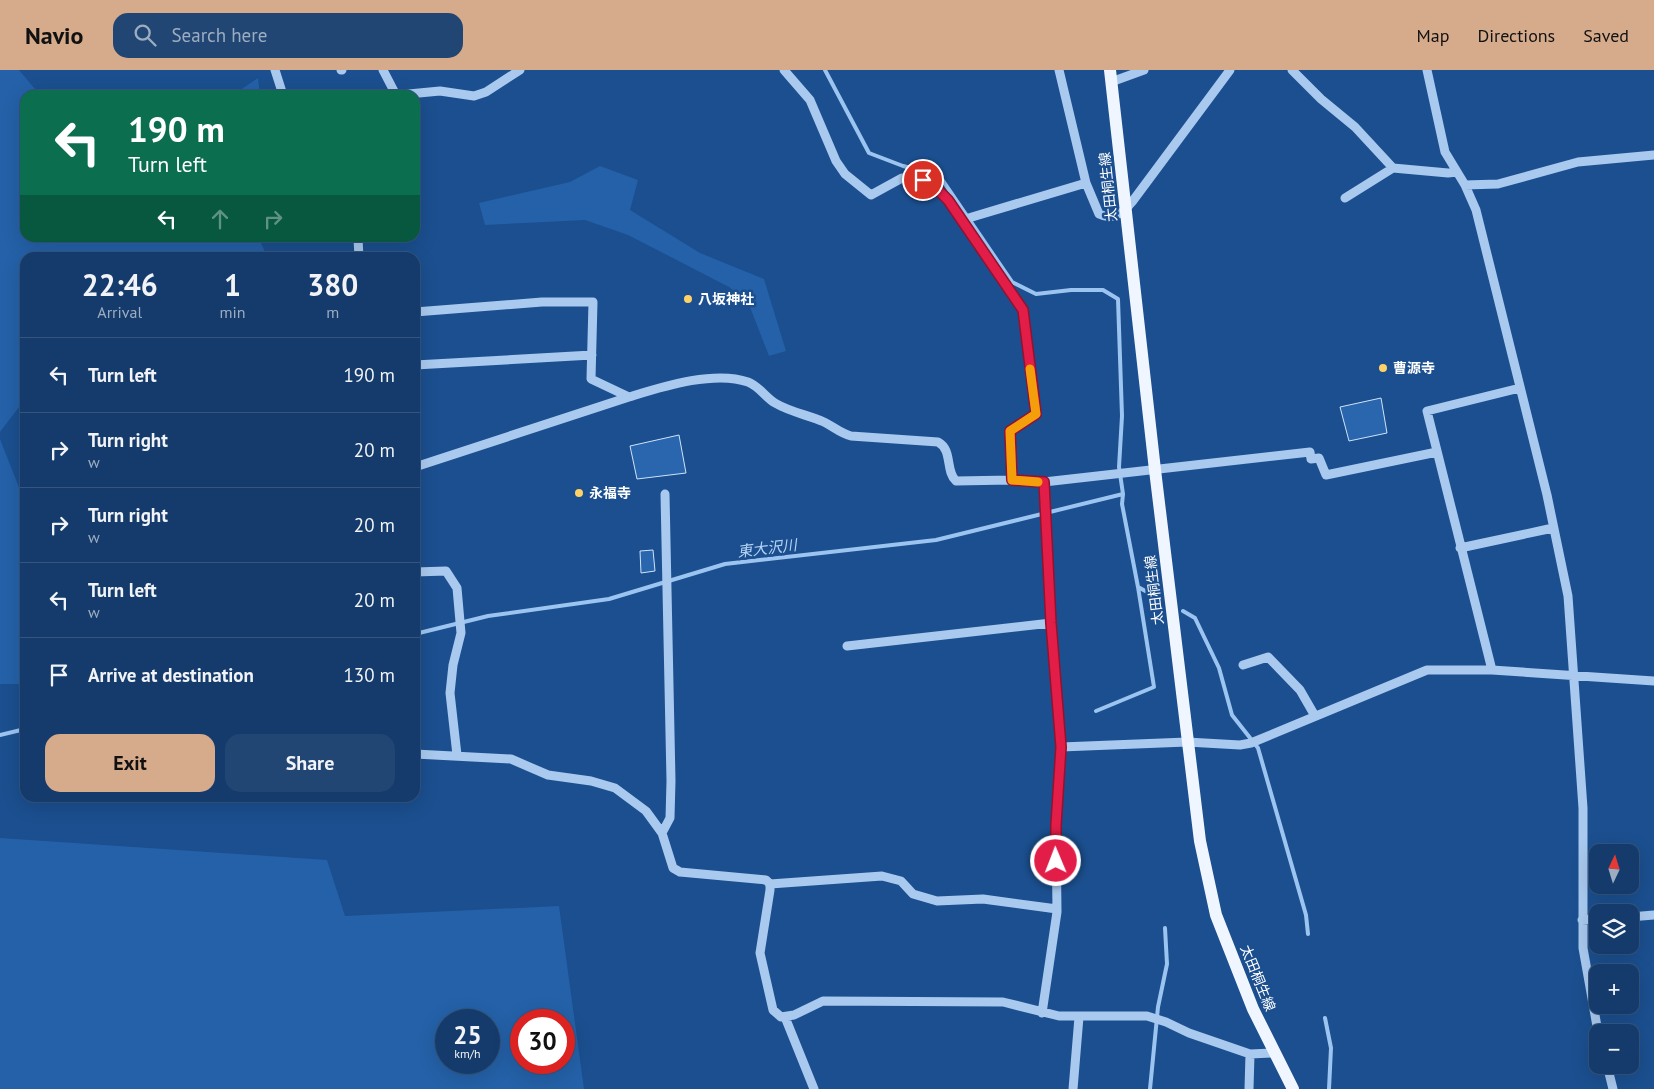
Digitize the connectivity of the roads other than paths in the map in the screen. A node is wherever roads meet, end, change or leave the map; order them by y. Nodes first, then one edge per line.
1 (275, 70) edge
2 (383, 70) edge
3 (520, 70) edge
4 (784, 70) edge
5 (1060, 70) edge
6 (1144, 70) edge
7 (1230, 70) edge
8 (1292, 70) edge
9 (1427, 70) edge
10 (1111, 76) edge
11 (282, 90) edge
12 (394, 90) edge
13 (420, 93) edge
14 (1654, 156) edge
15 (1393, 168) junction
16 (1457, 172) junction
17 (1086, 183) junction
18 (1465, 185) junction
19 (1345, 198) dead end
20 (1126, 210) junction
21 (967, 218) junction
22 (420, 312) edge
23 (592, 355) junction
24 (420, 365) edge
25 (1520, 388) junction
26 (628, 397) junction
27 (1437, 452) junction
28 (420, 465) edge
29 (1155, 470) junction
30 (1012, 480) junction
31 (1044, 482) junction
32 (665, 494) dead end
33 (1553, 528) junction
34 (1460, 548) junction
35 (420, 572) edge
36 (1051, 623) junction
37 (847, 646) dead end
38 (1243, 665) dead end
39 (1492, 670) junction
40 (1575, 675) junction
41 (1654, 681) edge
42 (1315, 716) junction
43 (1187, 742) junction
44 (1061, 747) junction
45 (420, 754) edge
46 (457, 755) junction
47 (662, 833) junction
48 (770, 884) junction
49 (1057, 909) junction
50 (1654, 915) edge
51 (1639, 916) edge
52 (1582, 920) junction
53 (1589, 920) edge
54 (1042, 1013) junction
55 (785, 1017) junction
56 (1079, 1017) junction
57 (1597, 1024) edge
58 (1275, 1053) junction
59 (1250, 1054) junction
60 (1609, 1074) edge
61 (814, 1089) edge
62 (1073, 1089) edge
63 (1249, 1089) edge
64 (1294, 1089) edge
65 (1613, 1089) edge

1 - 11 street
2 - 12 street
3 - 13 street
4 - 21 street
5 - 17 street
6 - 10 street
7 - 20 street
8 - 15 street
9 - 16 street
10 - 20 main road, 太田桐生線
14 - 18 street
15 - 16 street
15 - 19 street
16 - 18 street
17 - 20 street
17 - 21 street
18 - 25 street
20 - 29 main road, 太田桐生線
21 - 30 street
22 - 23 street
23 - 24 street
23 - 26 street
25 - 27 street
25 - 33 street
26 - 28 street
26 - 30 street
27 - 29 street
27 - 34 street
29 - 31 street
29 - 43 main road, 太田桐生線
30 - 31 street
31 - 36 street
32 - 47 street
33 - 34 street
33 - 40 street
34 - 39 street
35 - 46 street
36 - 37 street
36 - 44 street
38 - 42 street
39 - 40 street
39 - 42 street
40 - 41 street
40 - 52 street
42 - 43 street
43 - 44 street
43 - 58 main road, 太田桐生線
44 - 49 street
45 - 46 street
46 - 47 street
47 - 48 street
48 - 49 street
48 - 55 street
49 - 54 street
50 - 51 street
52 - 53 street
52 - 57 street
54 - 55 street
54 - 56 street
55 - 61 street
56 - 59 street
56 - 62 street
58 - 59 street
58 - 64 main road, 太田桐生線
59 - 63 street
60 - 65 street

